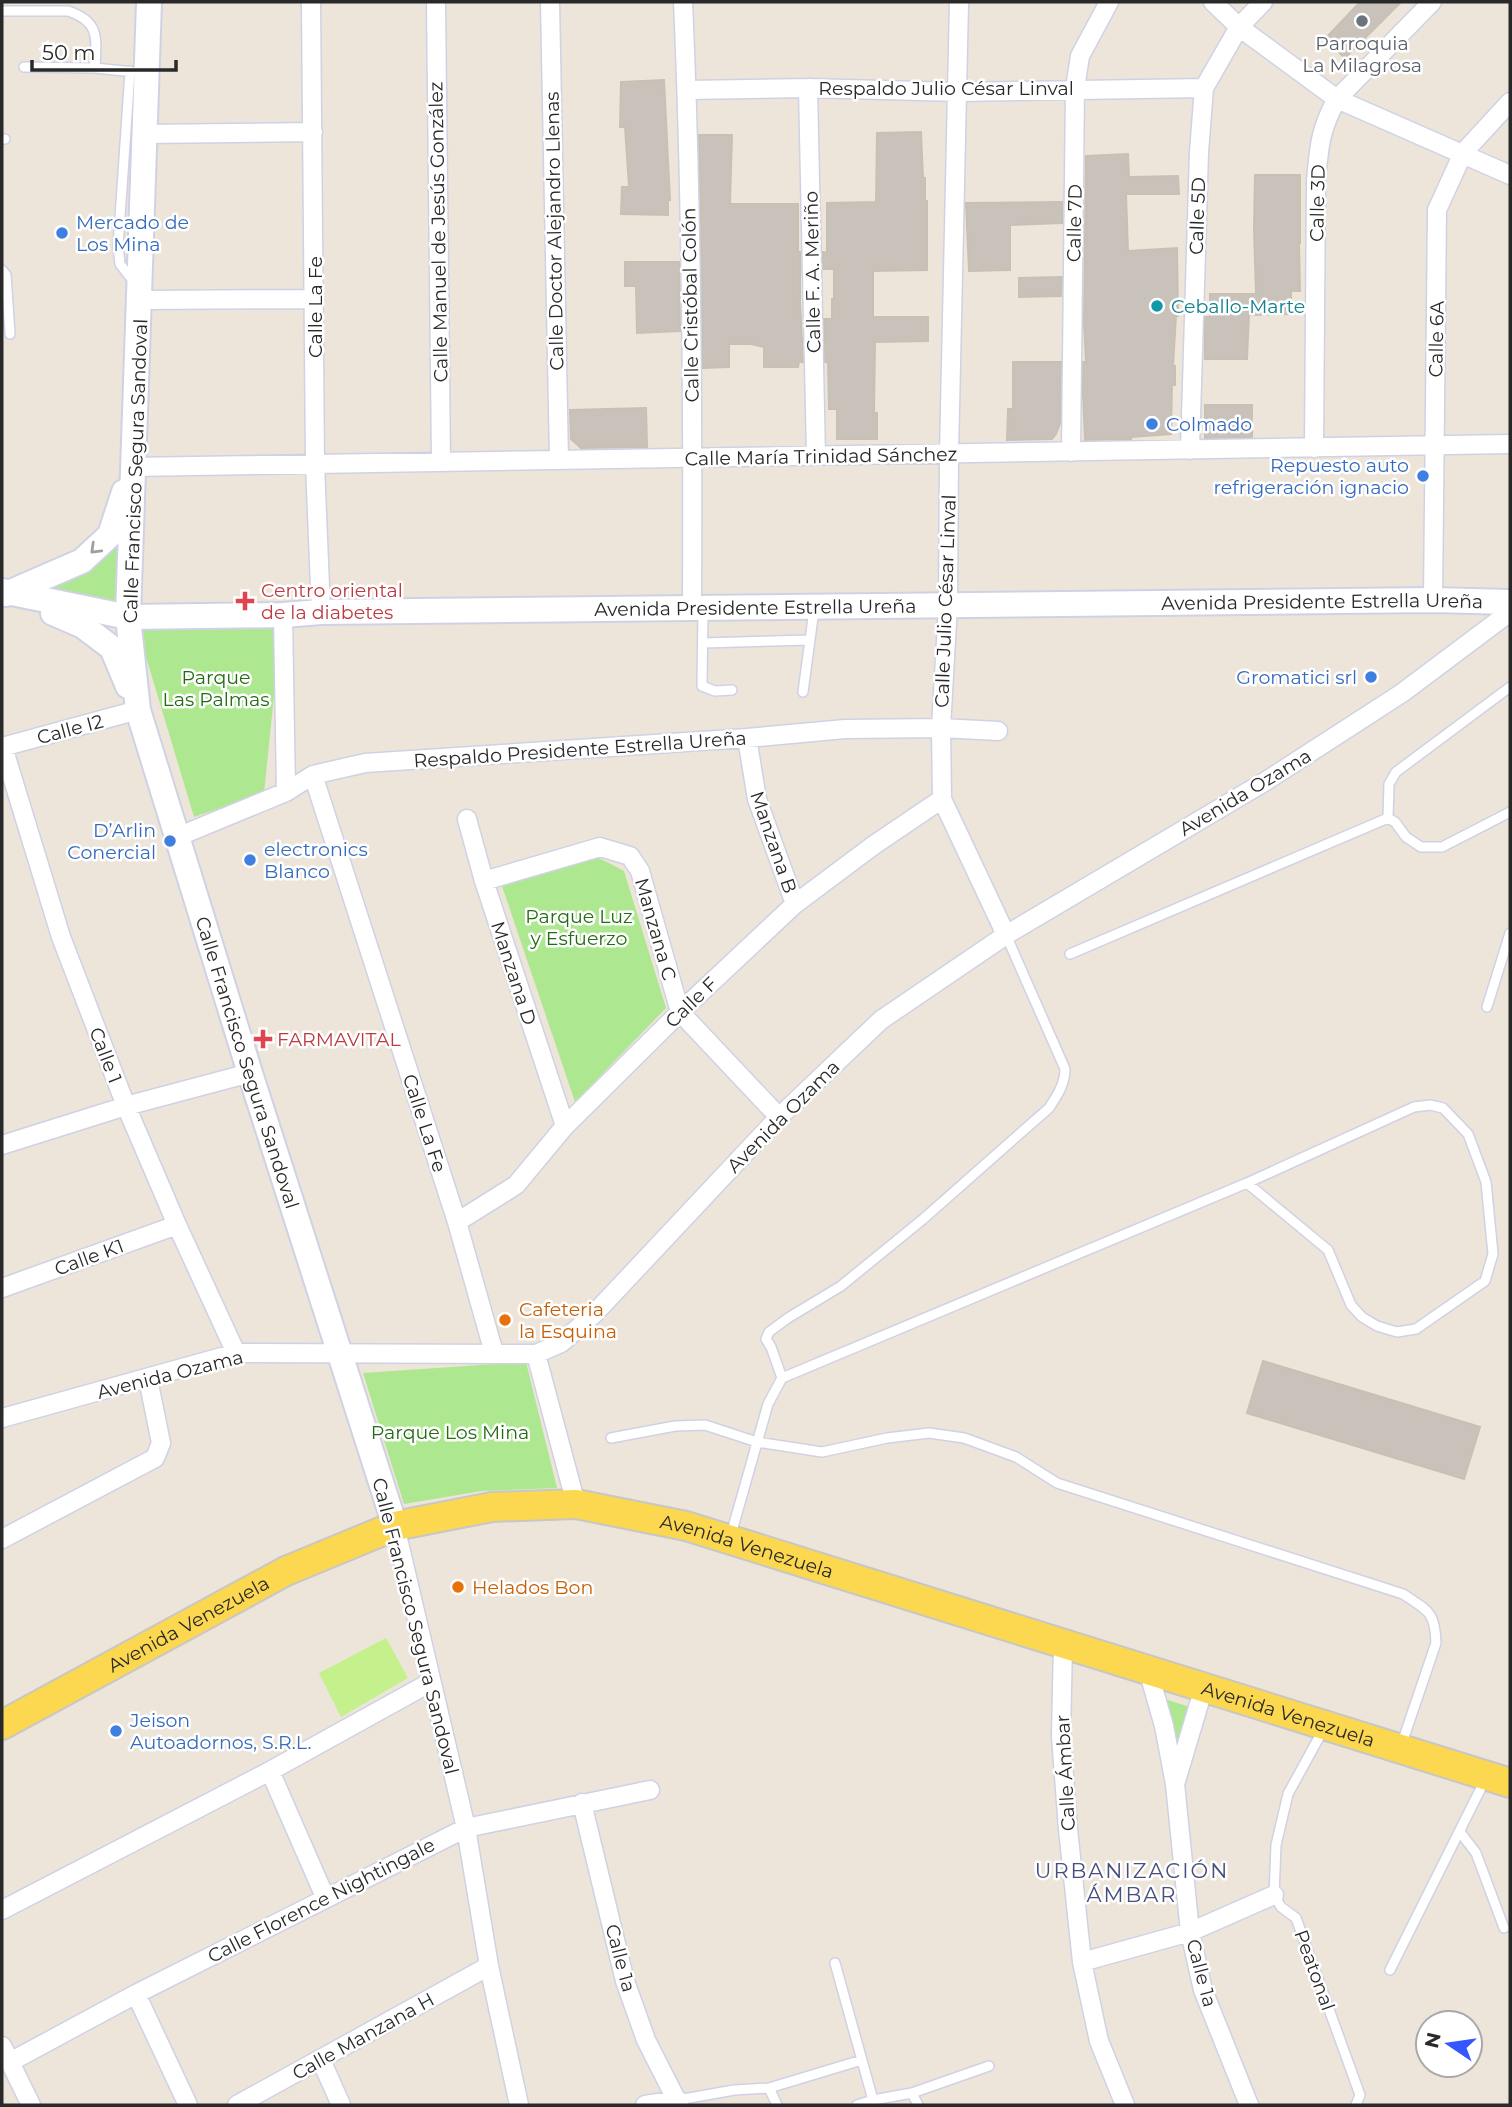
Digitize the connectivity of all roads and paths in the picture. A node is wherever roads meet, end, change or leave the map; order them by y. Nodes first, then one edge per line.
1 (149, 2) edge
2 (311, 2) edge
3 (436, 2) edge
4 (550, 2) edge
5 (683, 2) edge
6 (959, 2) edge
7 (1109, 2) edge
8 (1213, 2) edge
9 (1263, 2) edge
10 (1432, 2) edge
11 (2, 11) edge
12 (1239, 27) junction
13 (24, 67) dead end
14 (95, 68) junction
15 (138, 72) junction
16 (808, 88) junction
17 (1204, 88) junction
18 (1075, 89) junction
19 (687, 90) junction
20 (958, 92) junction
21 (1337, 99) junction
22 (1510, 102) edge
23 (313, 132) junction
24 (144, 134) junction
25 (1464, 153) junction
26 (1510, 175) edge
27 (2, 270) edge
28 (140, 294) junction
29 (315, 299) junction
30 (10, 334) dead end
31 (1510, 444) edge
32 (1435, 446) junction
33 (1314, 448) junction
34 (1190, 450) junction
35 (1071, 452) junction
36 (949, 454) junction
37 (816, 456) junction
38 (692, 457) junction
39 (559, 460) junction
40 (441, 461) junction
41 (315, 464) junction
42 (132, 467) junction
43 (3, 593) edge
44 (1433, 600) junction
45 (1510, 602) edge
46 (948, 605) junction
47 (814, 607) junction
48 (698, 608) junction
49 (321, 612) junction
50 (1510, 612) edge
51 (283, 615) junction
52 (128, 617) junction
53 (810, 640) junction
54 (703, 643) junction
55 (1510, 687) edge
56 (732, 690) dead end
57 (803, 692) dead end
58 (138, 710) junction
59 (941, 728) junction
60 (998, 732) dead end
61 (747, 738) junction
62 (2, 747) edge
63 (313, 775) junction
64 (286, 792) junction
65 (942, 799) junction
66 (1510, 812) edge
67 (1388, 818) junction
68 (467, 819) dead end
69 (177, 837) junction
70 (484, 881) junction
71 (796, 904) junction
72 (1510, 933) edge
73 (1006, 935) junction
74 (1070, 954) dead end
75 (1486, 1007) dead end
76 (680, 1012) junction
77 (250, 1073) junction
78 (126, 1106) junction
79 (779, 1117) junction
80 (565, 1126) junction
81 (2, 1145) edge
82 (1247, 1183) junction
83 (457, 1222) junction
84 (177, 1225) junction
85 (2, 1289) edge
86 (236, 1353) junction
87 (340, 1353) junction
88 (494, 1353) junction
89 (536, 1354) junction
90 (782, 1378) junction
91 (148, 1379) junction
92 (2, 1418) edge
93 (611, 1438) dead end
94 (757, 1442) junction
95 (576, 1504) junction
96 (395, 1526) junction
97 (2, 1539) edge
98 (730, 1539) junction
99 (1062, 1643) junction
100 (1148, 1670) junction
101 (431, 1682) junction
102 (1204, 1687) junction
103 (2, 1725) edge
104 (1326, 1725) junction
105 (1401, 1749) junction
106 (270, 1771) junction
107 (1499, 1779) edge
108 (1175, 1784) junction
109 (650, 1790) dead end
110 (582, 1803) junction
111 (466, 1828) junction
112 (1460, 1832) junction
113 (1274, 1895) junction
114 (325, 1897) junction
115 (2, 1910) edge
116 (1504, 1928) dead end
117 (1190, 1932) junction
118 (1082, 1962) junction
119 (835, 1963) dead end
120 (489, 1966) junction
121 (1390, 1970) dead end
122 (136, 1994) junction
123 (6, 2054) edge
124 (321, 2060) junction
125 (862, 2060) junction
126 (989, 2066) dead end
127 (769, 2088) junction
128 (912, 2093) junction
129 (873, 2101) junction
130 (678, 2103) edge
131 (31, 2105) edge
132 (188, 2105) edge
133 (237, 2105) edge
134 (341, 2105) edge
135 (519, 2105) edge
136 (645, 2105) edge
137 (777, 2105) edge
138 (857, 2105) edge
139 (918, 2105) edge
140 (1125, 2105) edge
141 (1249, 2105) edge
142 (1356, 2105) edge

1 - 15 main road, Calle Francisco Segura Sandoval
2 - 23 street, Calle La Fe
3 - 40 street, Calle Manuel de Jesús González
4 - 39 street, Calle Doctor Alejandro Llenas
5 - 19 street, Calle Cristóbal Colón
6 - 20 street, Calle Julio César Linval
7 - 18 street, Calle 7D
8 - 12 street
9 - 12 street, Calle 5D
10 - 21 street, Calle 3D
11 - 14 lane
12 - 17 street, Calle 5D
12 - 21 street
13 - 14 lane
14 - 15 lane
15 - 24 main road, Calle Francisco Segura Sandoval
15 - 28 lane
16 - 19 street, Respaldo Julio César Linval
16 - 20 street, Respaldo Julio César Linval
16 - 37 street, Calle F. A. Meriño
17 - 18 street, Respaldo Julio César Linval
17 - 34 street, Calle 5D
18 - 20 street, Respaldo Julio César Linval
18 - 35 street, Calle 7D
19 - 38 street, Calle Cristóbal Colón
20 - 36 street, Calle Julio César Linval
21 - 25 street
21 - 33 street, Calle 3D
22 - 25 street, Calle 6A
23 - 24 street
23 - 29 street, Calle La Fe
24 - 28 main road, Calle Francisco Segura Sandoval
25 - 26 street
25 - 32 street, Calle 6A
27 - 30 lane
28 - 29 street
28 - 42 main road, Calle Francisco Segura Sandoval
29 - 41 street, Calle La Fe
31 - 32 street, Calle María Trinidad Sánchez
32 - 33 street, Calle María Trinidad Sánchez
32 - 44 street, Calle 6A
33 - 34 street, Calle María Trinidad Sánchez
34 - 35 street, Calle María Trinidad Sánchez
35 - 36 street, Calle María Trinidad Sánchez
36 - 37 street, Calle María Trinidad Sánchez
36 - 46 street, Calle Julio César Linval
37 - 38 street, Calle María Trinidad Sánchez
38 - 39 street, Calle María Trinidad Sánchez
38 - 48 street, Calle Cristóbal Colón
39 - 40 street, Calle María Trinidad Sánchez
40 - 41 street, Calle María Trinidad Sánchez
41 - 42 street, Calle María Trinidad Sánchez
41 - 49 street, Calle La Fe
42 -> 43 main road
42 - 52 main road, Calle Francisco Segura Sandoval
43 - 52 main road, Avenida Presidente Estrella Ureña
43 - 58 main road
44 - 45 main road, Avenida Presidente Estrella Ureña
44 - 46 main road, Avenida Presidente Estrella Ureña
46 - 47 main road, Avenida Presidente Estrella Ureña
46 - 59 street, Calle Julio César Linval
47 - 48 main road, Avenida Presidente Estrella Ureña
47 - 53 lane
48 - 49 main road, Avenida Presidente Estrella Ureña
48 - 54 lane
49 - 51 main road, Avenida Presidente Estrella Ureña
50 - 73 street, Avenida Ozama
51 - 52 main road, Avenida Presidente Estrella Ureña
51 - 64 street
52 - 58 main road, Calle Francisco Segura Sandoval
53 - 54 lane
53 - 57 lane
54 - 56 lane
55 - 67 lane
58 - 62 street, Calle I2
58 - 69 main road, Calle Francisco Segura Sandoval
59 - 60 street, Respaldo Presidente Estrella Ureña
59 - 61 street, Respaldo Presidente Estrella Ureña
59 - 65 street, Calle Julio César Linval
61 - 63 street, Respaldo Presidente Estrella Ureña
61 - 71 street, Manzana B
62 - 78 street, Calle 1
63 - 64 street, Respaldo Presidente Estrella Ureña
63 - 83 street, Calle La Fe
64 - 69 street, Respaldo Presidente Estrella Ureña
65 - 71 street, Calle F
65 - 73 street, Calle Julio César Linval
66 - 67 lane
67 - 74 lane
68 - 70 street, Manzana D
69 - 77 main road, Calle Francisco Segura Sandoval
70 - 76 street, Manzana C
70 - 80 street, Manzana D
71 - 76 street, Calle F
72 - 75 lane
73 - 79 street, Avenida Ozama
73 - 90 lane
76 - 79 street, Manzana C
76 - 80 street, Calle F
77 - 78 street
77 - 87 main road, Calle Francisco Segura Sandoval
78 - 81 street
78 - 84 street, Calle 1
79 - 89 street, Avenida Ozama
80 - 83 street, Calle F
82 - 82 lane
82 - 90 lane
83 - 88 street, Calle La Fe
84 - 85 street, Calle K1
84 - 86 street, Calle 1
86 - 87 street, Avenida Ozama
86 - 91 street, Avenida Ozama
87 - 88 street, Avenida Ozama
87 - 96 main road, Calle Francisco Segura Sandoval
88 - 89 street, Avenida Ozama
89 - 95 street
90 - 94 lane
91 - 92 street, Avenida Ozama
91 - 97 street
93 - 94 lane
94 - 98 lane
94 - 105 lane
95 - 96 main road, Avenida Venezuela
95 - 98 main road, Avenida Venezuela
96 - 101 street, Calle Francisco Segura Sandoval
96 - 103 main road, Avenida Venezuela
98 - 99 main road, Avenida Venezuela
99 - 100 main road, Avenida Venezuela
99 - 118 street, Calle Ámbar
100 - 102 main road, Avenida Venezuela
100 - 108 street, Calle 1a
101 - 106 street
101 - 111 street, Calle Francisco Segura Sandoval
102 - 104 main road, Avenida Venezuela
102 - 108 street
104 - 105 main road, Avenida Venezuela
104 - 113 lane
105 - 107 main road, Avenida Venezuela
106 - 114 street
106 - 115 street
107 - 112 lane
108 - 117 street, Calle 1a
109 - 110 street, Calle Florence Nightingale
110 - 111 street, Calle Florence Nightingale
110 - 130 street, Calle 1a
111 - 114 street, Calle Florence Nightingale
111 - 120 street, Calle Francisco Segura Sandoval
112 - 116 lane
112 - 121 lane
113 - 117 street
113 - 142 lane, Peatonal
114 - 122 street, Calle Florence Nightingale
117 - 118 street
117 - 141 street, Calle 1a
118 - 140 street, Calle Ámbar
119 - 125 lane
120 - 124 street, Calle Manzana H
120 - 135 street, Calle Francisco Segura Sandoval
122 - 123 street, Calle Florence Nightingale
122 - 132 street
123 - 131 street
124 - 133 street, Calle Manzana H
124 - 134 street
125 - 127 lane
125 - 129 lane
126 - 128 lane
127 - 130 lane
127 - 137 lane
128 - 129 lane
128 - 139 lane
129 - 138 lane
130 - 136 street

